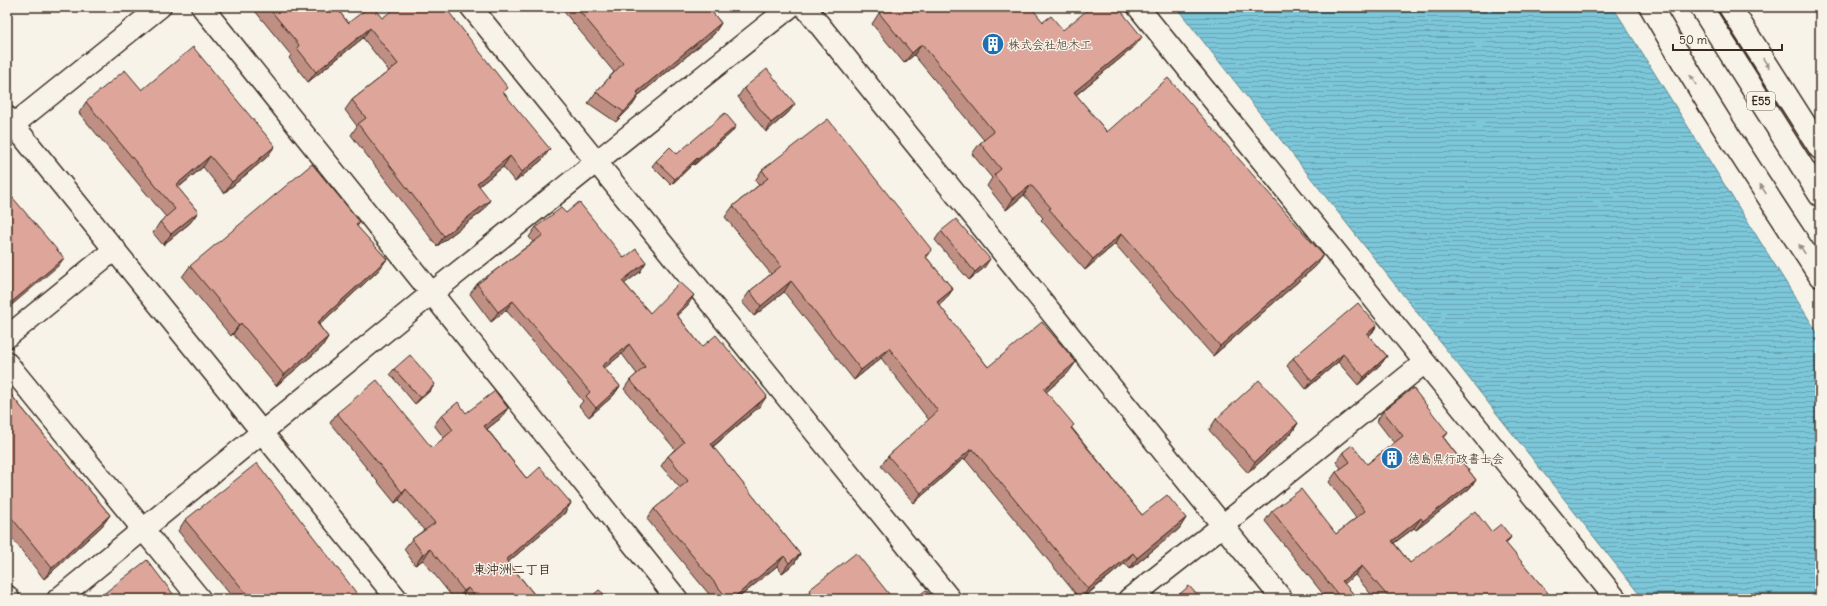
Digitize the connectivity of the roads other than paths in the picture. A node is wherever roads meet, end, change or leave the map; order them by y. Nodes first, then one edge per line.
1 (160, 7) edge
2 (202, 7) edge
3 (471, 7) edge
4 (790, 7) edge
5 (804, 7) edge
6 (1138, 7) edge
7 (1142, 7) edge
8 (1651, 7) edge
9 (1701, 7) edge
10 (1730, 7) edge
11 (10, 121) edge
12 (1820, 148) edge
13 (597, 162) junction
14 (1820, 195) edge
15 (115, 249) junction
16 (1820, 276) edge
17 (432, 293) junction
18 (7, 337) edge
19 (7, 363) edge
20 (1424, 363) junction
21 (262, 432) junction
22 (1222, 526) junction
23 (142, 530) junction
24 (7, 596) edge
25 (9, 599) edge
26 (58, 599) edge
27 (200, 599) edge
28 (397, 599) edge
29 (677, 599) edge
30 (950, 599) edge
31 (1129, 599) edge
32 (1282, 599) edge
33 (1617, 599) edge

1 - 11 street
2 - 17 street
3 - 13 street
4 - 13 street
5 - 22 street
6 - 20 street
7 - 33 street
16 -> 8 highway
9 - 14 highway, E55
10 -> 12 highway
11 - 15 street
13 - 17 street
13 - 30 street
15 - 18 street
15 - 21 street
17 - 21 street
17 - 29 street
19 - 23 street
20 - 22 street
20 - 33 street
21 - 23 street
21 - 28 street
22 - 31 street
22 - 32 street
23 - 26 street
23 - 27 street
24 - 25 street

